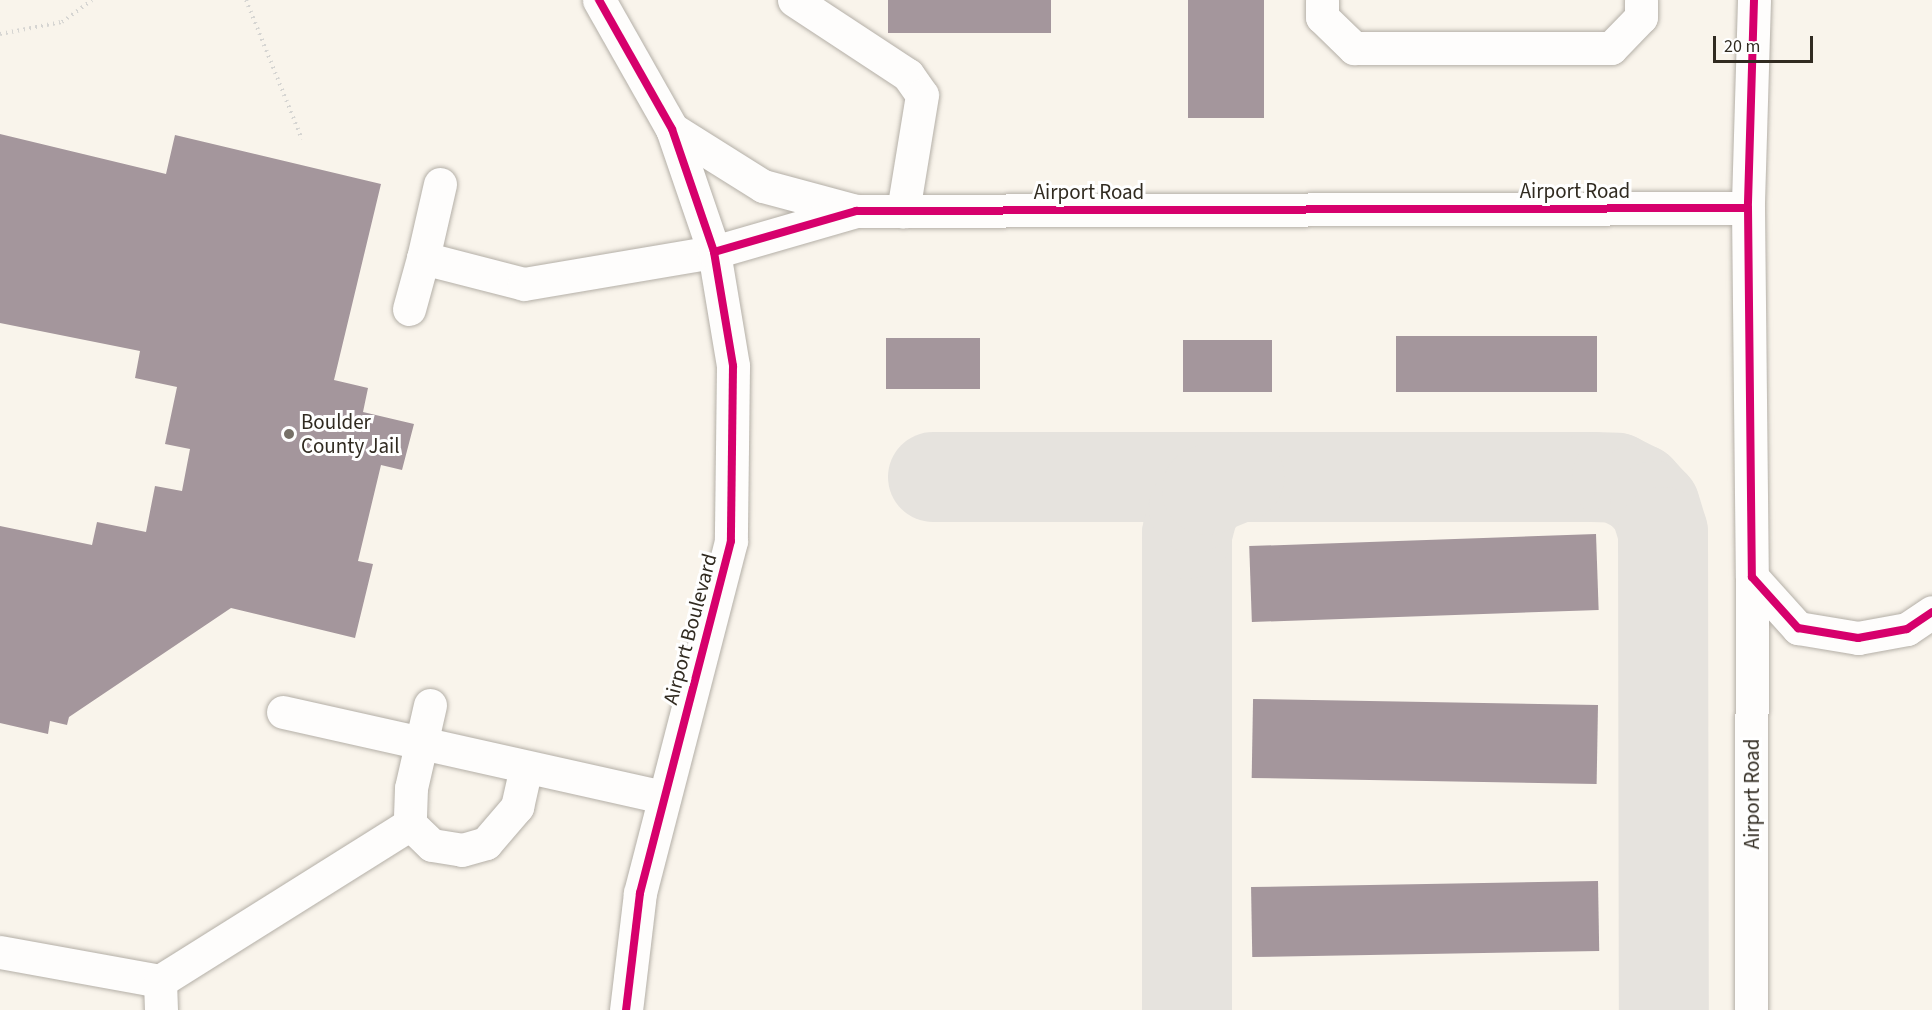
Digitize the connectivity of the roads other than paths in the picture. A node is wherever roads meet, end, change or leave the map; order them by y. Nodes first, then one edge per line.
1 (599, 0) edge
2 (794, 0) edge
3 (1322, 0) edge
4 (1641, 0) edge
5 (1754, 0) edge
6 (672, 129) junction
7 (440, 184) dead end
8 (1748, 208) junction
9 (856, 211) junction
10 (903, 211) junction
11 (714, 252) junction
12 (423, 258) junction
13 (409, 309) dead end
14 (1752, 578) junction
15 (1932, 612) edge
16 (430, 705) dead end
17 (283, 712) dead end
18 (421, 743) junction
19 (526, 767) junction
20 (663, 797) junction
21 (410, 824) junction
22 (0, 952) edge
23 (161, 996) edge
24 (626, 1010) edge
25 (1751, 1010) edge

1 - 6 street, Airport Road
2 - 10 street
3 - 4 street
5 - 8 street, Airport Road
6 - 9 street, Airport Road
6 - 11 street, Airport Road
7 - 12 street
8 - 10 street, Airport Road
8 - 14 street, Airport Road
9 - 10 street, Airport Road
9 - 11 street, Airport Road
11 - 12 street
11 - 20 street, Airport Boulevard
12 - 13 street
14 - 15 street
14 - 25 street, Airport Road
16 - 18 street
17 - 18 street
18 - 19 street
18 - 21 street
19 - 20 street
19 - 21 street
20 - 24 street, Airport Boulevard
21 - 23 street
22 - 23 street

